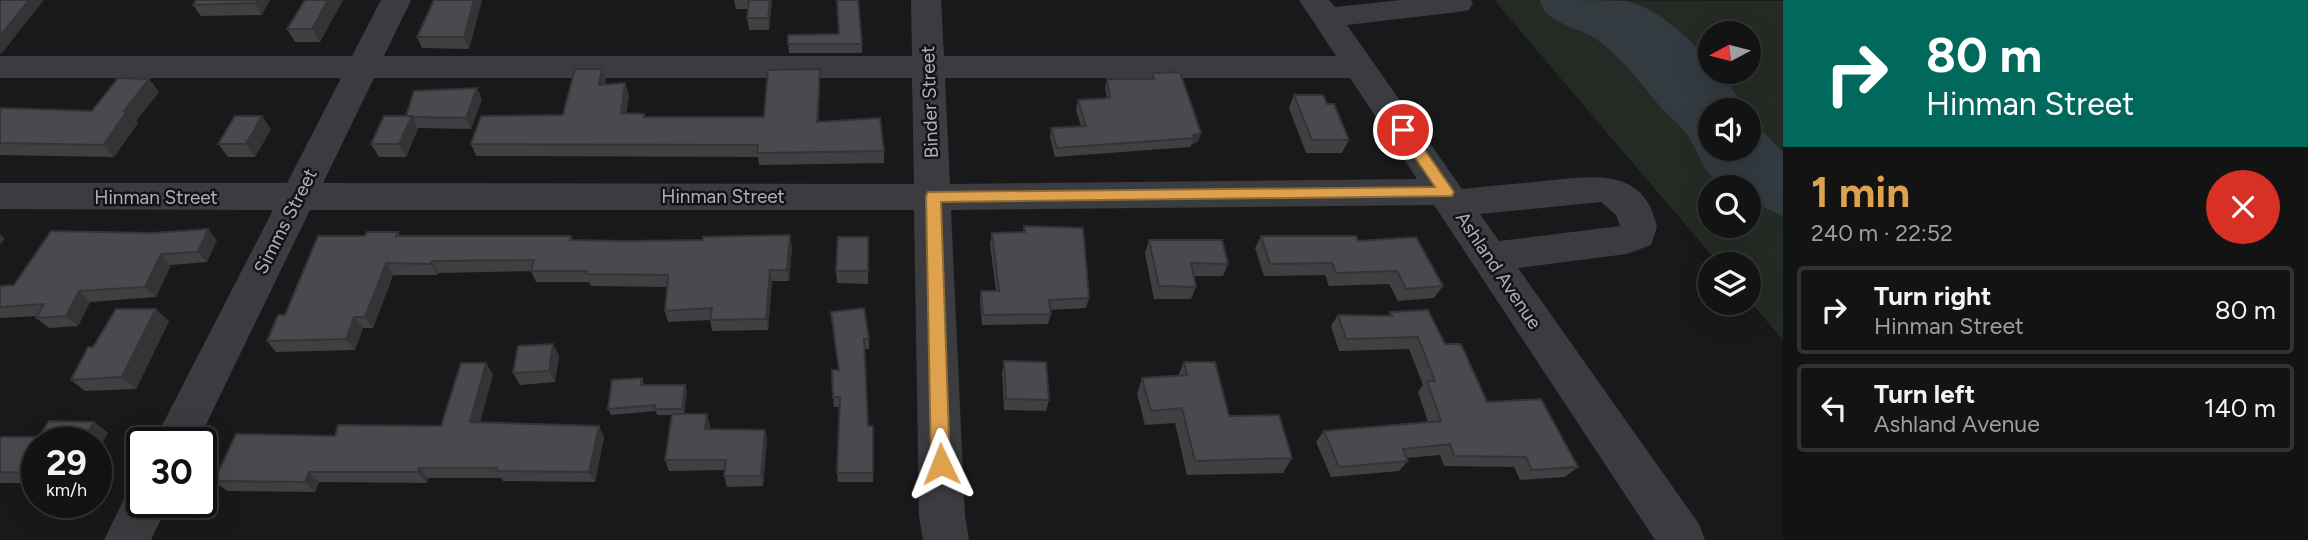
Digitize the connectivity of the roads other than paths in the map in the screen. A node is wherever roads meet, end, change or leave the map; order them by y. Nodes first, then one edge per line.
1 (396, 0) edge
2 (926, 0) edge
3 (1455, 0) edge
4 (1321, 9) edge
5 (928, 66) junction
6 (0, 67) edge
7 (362, 67) junction
8 (1360, 67) junction
9 (0, 196) edge
10 (934, 196) junction
11 (298, 197) junction
12 (1450, 198) junction
13 (1490, 257) junction
14 (183, 427) edge
15 (138, 518) edge
16 (127, 540) edge
17 (946, 540) edge
18 (1682, 540) edge

1 - 7 street, Simms Street
2 - 5 street, Binder Street
3 - 4 street
4 - 8 street, Ashland Avenue
5 - 7 street
5 - 8 street
5 - 10 street, Binder Street
6 - 7 street
7 - 11 street, Simms Street
8 - 12 street, Ashland Avenue
9 - 11 street, Hinman Street
10 - 11 street, Hinman Street
10 - 12 street, Hinman Street
10 - 17 street, Binder Street
11 - 14 street, Simms Street
12 - 13 street, Ashland Avenue
12 - 13 street, Hinman Street
13 - 18 street, Ashland Avenue
15 - 16 street

